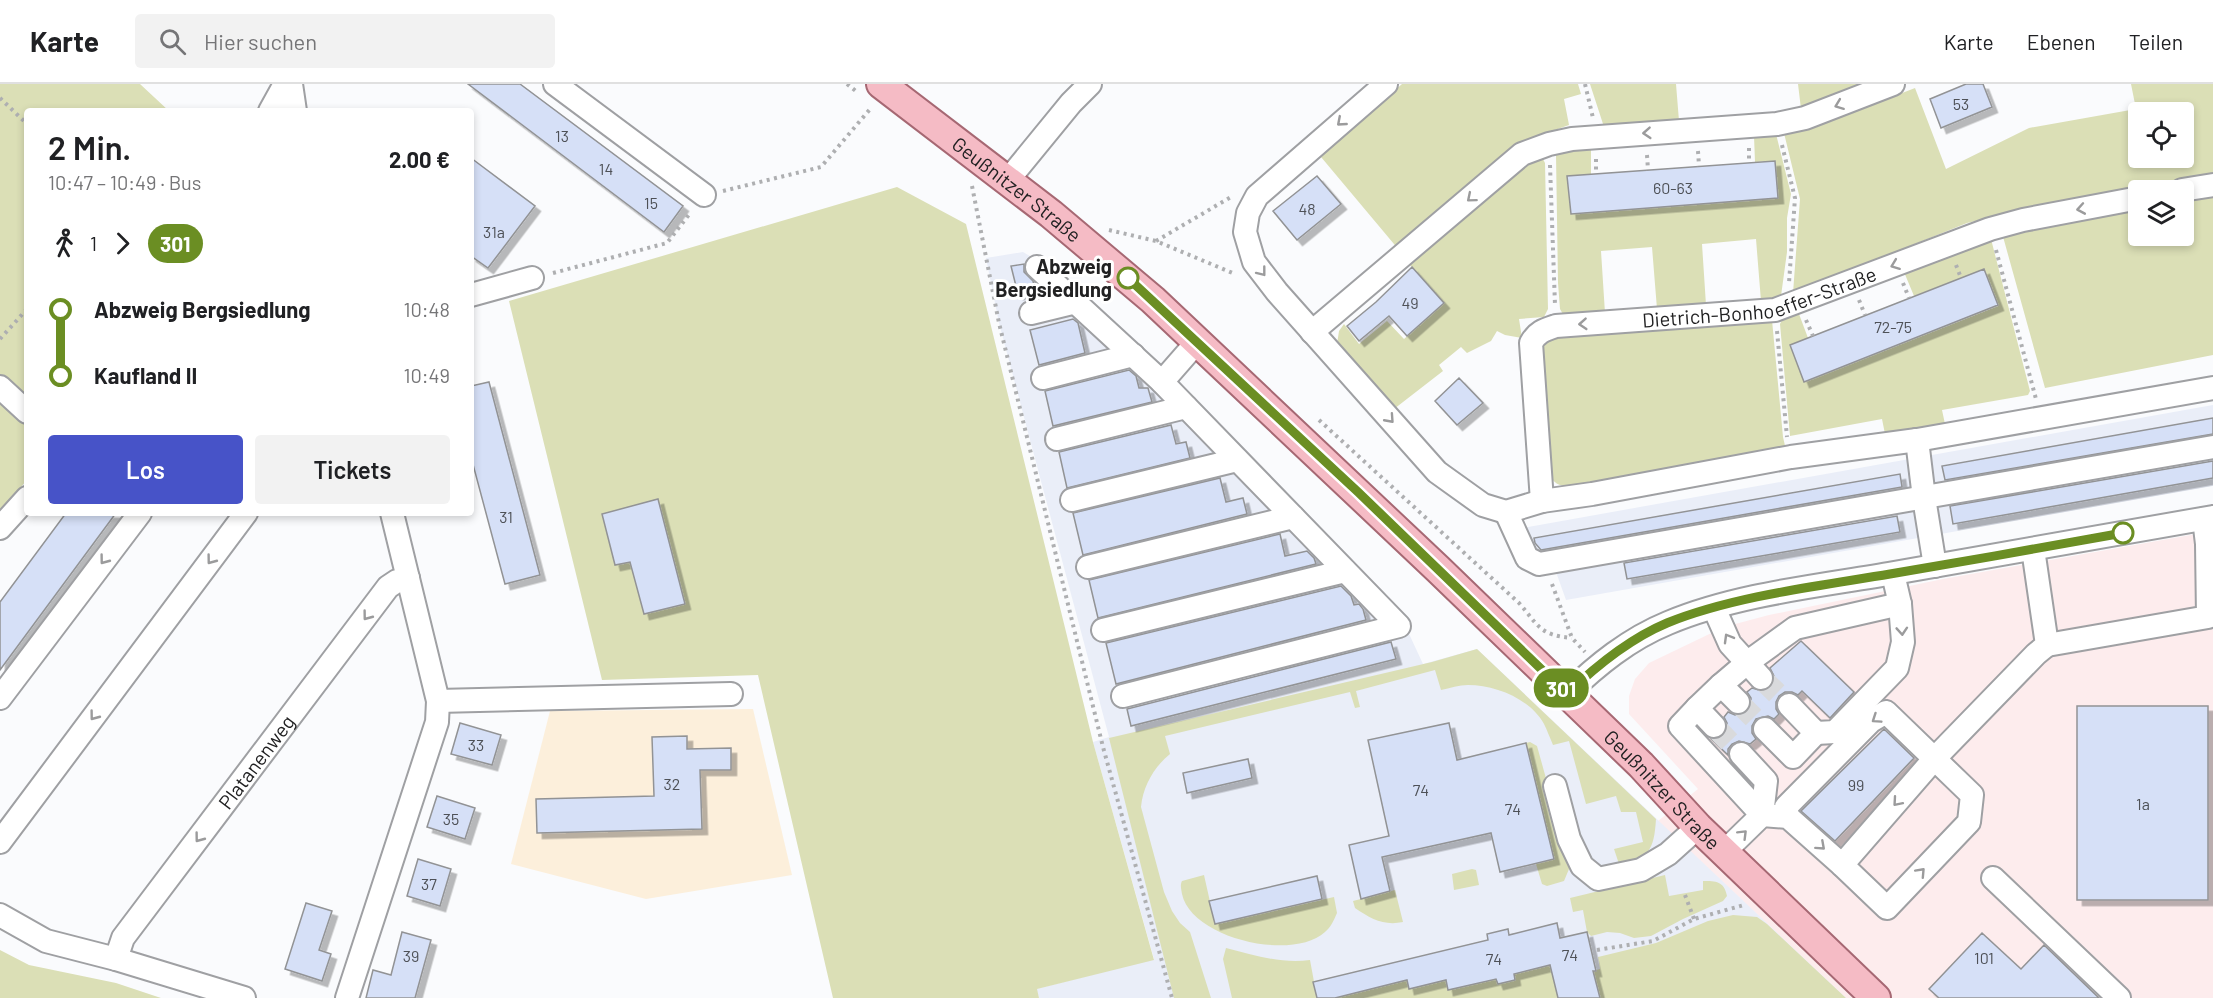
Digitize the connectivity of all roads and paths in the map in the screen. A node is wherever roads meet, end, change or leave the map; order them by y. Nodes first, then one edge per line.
1 (285, 84) edge
2 (291, 84) edge
3 (555, 84) edge
4 (1090, 84) edge
5 (1386, 84) edge
6 (1585, 84) edge
7 (1893, 84) edge
8 (886, 88) edge
9 (0, 98) edge
10 (272, 108) edge
11 (295, 108) edge
12 (24, 121) edge
13 (1777, 124) junction
14 (1594, 138) junction
15 (1549, 144) junction
16 (1008, 180) junction
17 (971, 181) dead end
18 (1269, 185) junction
19 (2213, 185) edge
20 (2194, 188) edge
21 (704, 195) junction
22 (2128, 200) edge
23 (1990, 229) junction
24 (1085, 241) junction
25 (1156, 241) junction
26 (1037, 267) dead end
27 (532, 278) joint
28 (1277, 291) junction
29 (474, 294) edge
30 (1076, 303) junction
31 (1781, 308) junction
32 (24, 312) edge
33 (1031, 313) dead end
34 (1556, 326) junction
35 (1312, 332) junction
36 (0, 339) edge
37 (1197, 342) junction
38 (1133, 355) junction
39 (1043, 378) dead end
40 (1162, 382) junction
41 (0, 387) edge
42 (2213, 388) edge
43 (24, 408) edge
44 (1186, 408) junction
45 (1784, 411) dead end
46 (2041, 418) junction
47 (1057, 439) dead end
48 (1917, 440) junction
49 (2213, 447) edge
50 (1237, 460) junction
51 (1924, 498) junction
52 (1072, 500) dead end
53 (24, 501) edge
54 (1542, 501) junction
55 (1506, 512) junction
56 (138, 516) edge
57 (244, 516) edge
58 (393, 516) edge
59 (1293, 517) junction
60 (2208, 518) edge
61 (0, 528) edge
62 (2033, 549) junction
63 (1544, 564) junction
64 (1935, 566) junction
65 (1088, 567) dead end
66 (1345, 571) junction
67 (1893, 574) junction
68 (408, 578) junction
69 (1900, 604) junction
70 (1714, 608) junction
71 (1103, 630) dead end
72 (2047, 645) junction
73 (1597, 666) junction
74 (1755, 670) junction
75 (1722, 685) junction
76 (731, 694) dead end
77 (1567, 694) junction
78 (1123, 696) dead end
79 (0, 698) edge
80 (438, 701) junction
81 (1738, 702) tunnel mouth
82 (1789, 705) tunnel mouth
83 (1697, 708) junction
84 (1714, 726) tunnel mouth
85 (1765, 729) tunnel mouth
86 (1816, 733) junction
87 (1741, 754) tunnel mouth
88 (1793, 757) junction
89 (1935, 758) junction
90 (1766, 781) junction
91 (1555, 786) dead end
92 (1762, 815) junction
93 (1788, 817) junction
94 (1698, 827) junction
95 (4, 837) edge
96 (1725, 852) junction
97 (1842, 865) junction
98 (1993, 878) dead end
99 (1684, 895) dead end
100 (1770, 897) junction
101 (0, 915) edge
102 (1694, 919) junction
103 (1597, 950) dead end
104 (116, 959) junction
105 (244, 998) edge
106 (347, 998) edge
107 (1172, 998) edge
108 (1876, 998) edge
109 (2119, 998) edge

1 - 10 street
2 - 11 street
3 - 21 street
4 - 16 street
5 -> 18 street
6 - 14 path
7 -> 13 street
8 - 16 main road, Geußnitzer Straße
8 - 21 path
9 - 12 path
13 -> 14 street
13 - 31 path
14 - 15 street
15 - 34 path
15 -> 35 street
16 - 24 main road, Geußnitzer Straße
17 - 107 path
18 - 25 path
18 -> 28 street
19 - 20 street
21 - 27 path
22 -> 23 street, Dietrich-Bonhoeffer-Straße
23 -> 31 street, Dietrich-Bonhoeffer-Straße
23 - 46 path
24 - 25 path
24 - 37 main road, Geußnitzer Straße
25 - 28 path
26 - 30 street
27 - 29 street
28 - 35 street
30 - 33 street
30 - 38 street
31 -> 34 street, Dietrich-Bonhoeffer-Straße
31 - 45 path
32 - 36 path
34 - 54 street, Dietrich-Bonhoeffer-Straße
35 -> 55 street
37 - 40 street
37 - 77 main road, Geußnitzer Straße
38 - 39 street
38 - 40 street
40 - 44 street
41 - 43 street
42 - 46 street
44 - 47 street
44 - 50 street
46 - 48 street
48 - 51 street
48 - 54 street
49 - 51 street
50 - 52 street
50 - 59 street
51 - 63 street
51 - 64 street
53 - 61 street
54 - 55 street
55 - 63 street
56 -> 79 street
57 -> 95 street
58 - 68 street
59 - 65 street
59 - 66 street
60 - 62 street
60 - 72 street
62 - 64 street
62 - 72 street
63 - 73 path
64 - 67 street
66 - 71 street
66 - 78 street
67 - 69 street
67 - 70 street
68 - 80 street
68 -> 104 street, Platanenweg
69 - 74 street
69 -> 86 street
70 - 73 street
74 -> 70 street
72 - 89 street
73 - 77 street
74 - 75 street
75 - 81 street
75 - 83 street
76 - 80 street
77 - 94 main road, Geußnitzer Straße
80 - 106 street
82 - 86 street
83 - 84 street
83 - 92 street
85 - 88 street
86 - 88 street
87 - 90 street
88 - 90 street
89 -> 93 street
89 -> 97 street
97 -> 89 street
90 - 92 street
91 - 94 street
92 - 93 street
96 -> 92 street
93 -> 97 street
94 - 96 main road, Geußnitzer Straße
96 - 100 main road, Geußnitzer Straße
98 - 109 street
99 - 102 path
100 - 102 path
100 - 108 main road, Geußnitzer Straße
101 - 104 street
102 - 103 path
104 - 105 street

